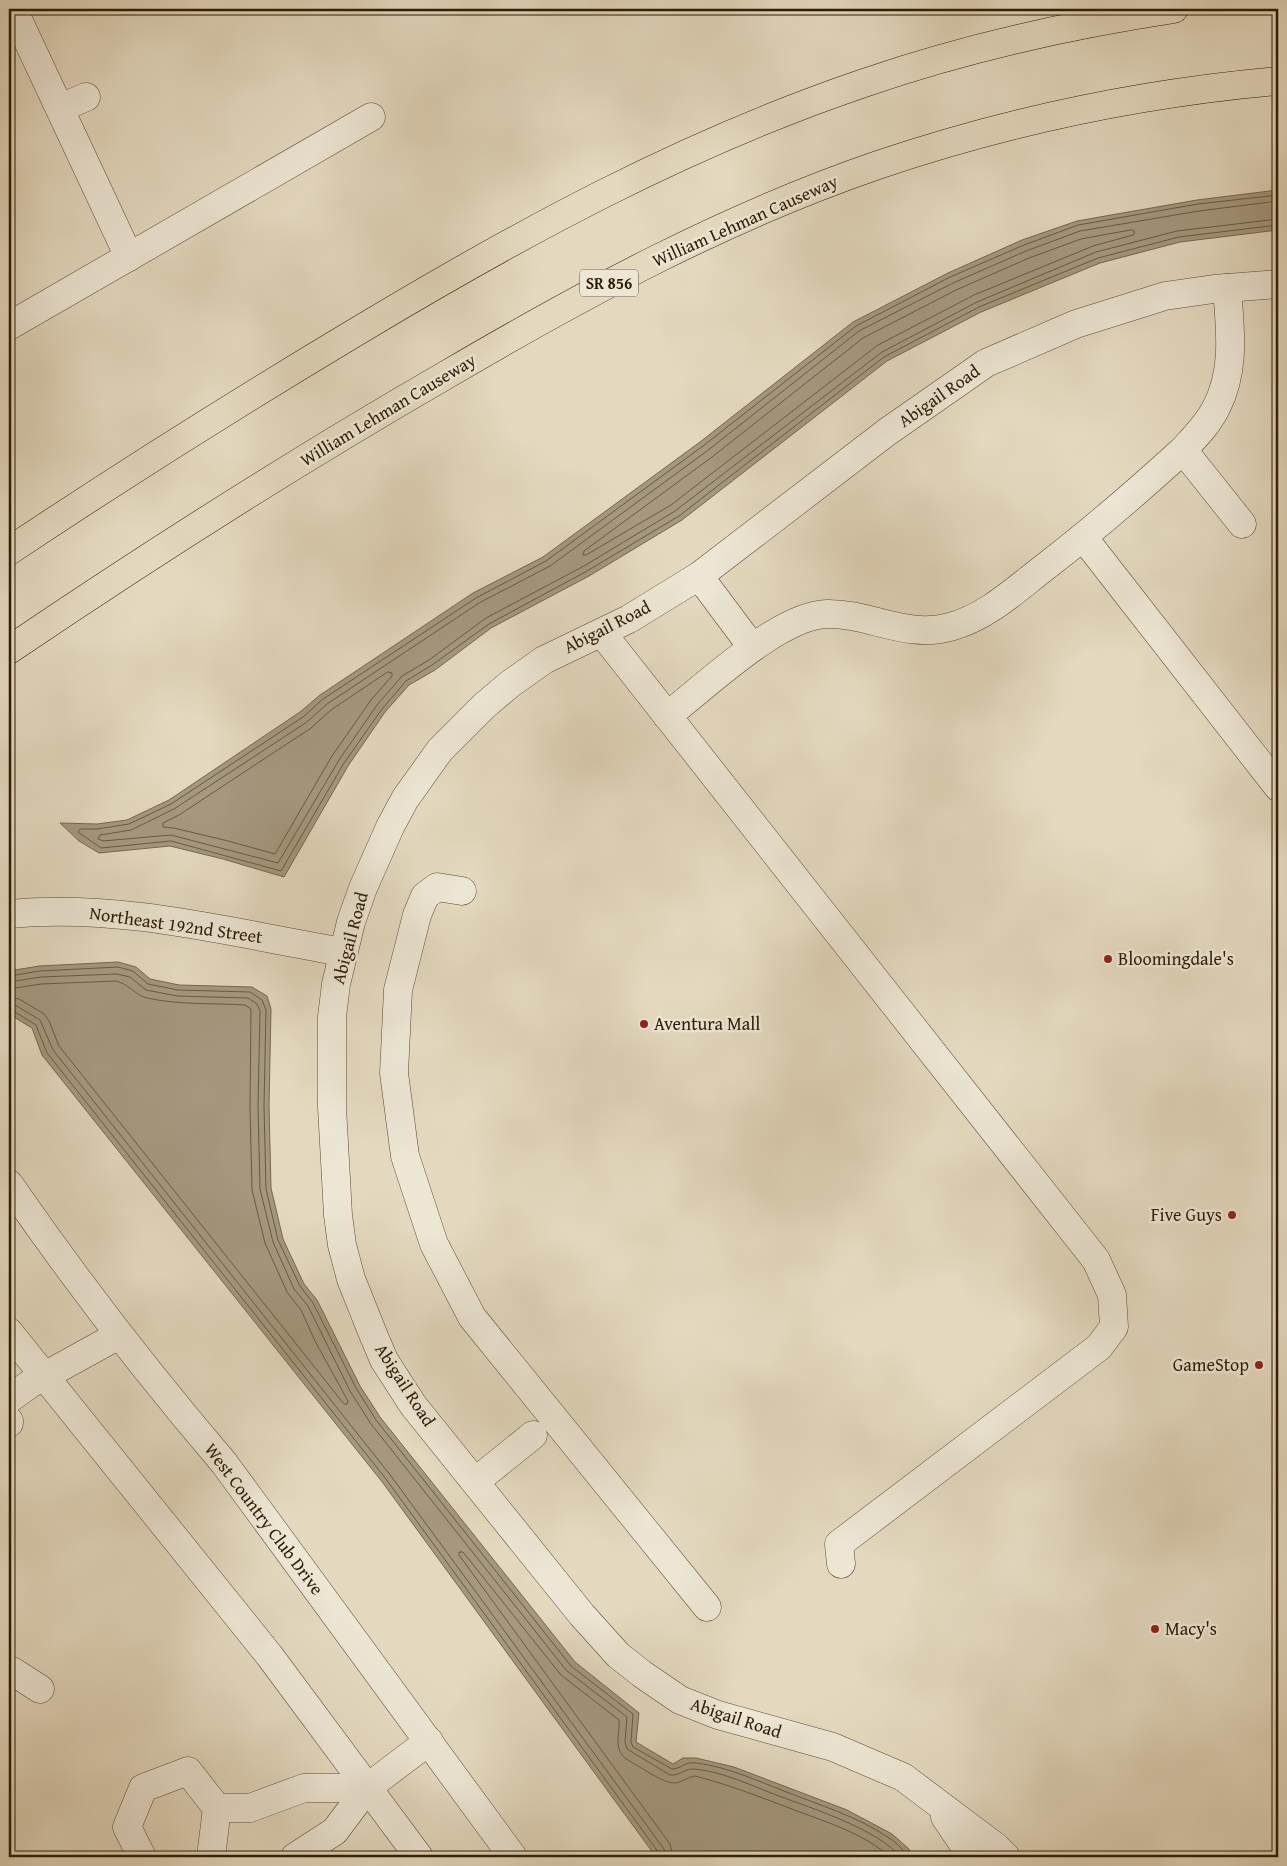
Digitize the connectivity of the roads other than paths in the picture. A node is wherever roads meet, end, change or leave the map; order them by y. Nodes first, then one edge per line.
1 (13, 9) edge
2 (1174, 9) edge
3 (1278, 81) edge
4 (86, 97) dead end
5 (60, 108) junction
6 (371, 117) dead end
7 (129, 257) junction
8 (1278, 284) edge
9 (1227, 288) junction
10 (9, 326) edge
11 (1183, 450) junction
12 (1242, 524) dead end
13 (1084, 537) junction
14 (9, 551) edge
15 (699, 576) junction
16 (602, 633) junction
17 (752, 647) junction
18 (9, 650) edge
19 (667, 716) junction
20 (1278, 787) edge
21 (462, 891) dead end
22 (9, 914) edge
23 (343, 952) junction
24 (9, 1184) edge
25 (9, 1332) edge
26 (119, 1335) junction
27 (45, 1376) junction
28 (9, 1399) edge
29 (533, 1435) dead end
30 (476, 1481) junction
31 (840, 1564) dead end
32 (707, 1607) dead end
33 (9, 1672) edge
34 (40, 1689) dead end
35 (429, 1742) junction
36 (367, 1788) junction
37 (932, 1798) junction
38 (217, 1808) junction
39 (142, 1857) edge
40 (211, 1857) edge
41 (295, 1857) edge
42 (419, 1857) edge
43 (513, 1857) edge
44 (972, 1857) edge
45 (1006, 1857) edge

1 - 5 street
2 - 14 highway
3 - 18 highway, William Lehman Causeway / SR 856
4 - 5 street
5 - 7 street
6 - 7 street
7 - 10 street
8 - 9 street, Abigail Road
9 - 11 street
9 - 15 street, Abigail Road
11 - 12 street
11 - 13 street
13 - 17 street
13 - 20 street
15 - 16 street, Abigail Road
15 - 17 street
16 - 19 street
16 - 23 street, Abigail Road
17 - 19 street
19 - 31 street
21 - 32 street
22 - 23 street, Northeast 192nd Street
23 - 30 street, Abigail Road
24 - 26 street, West Country Club Drive
25 - 27 street
26 - 27 street
26 - 35 street, West Country Club Drive
27 - 28 street
27 - 36 street
29 - 30 street
30 - 37 street, Abigail Road
33 - 34 street
35 - 36 street
35 - 43 street, West Country Club Drive
36 - 38 street
36 - 41 street
36 - 42 street
37 - 44 street, Abigail Road
37 - 45 street, Abigail Road
38 - 39 street
38 - 40 street

